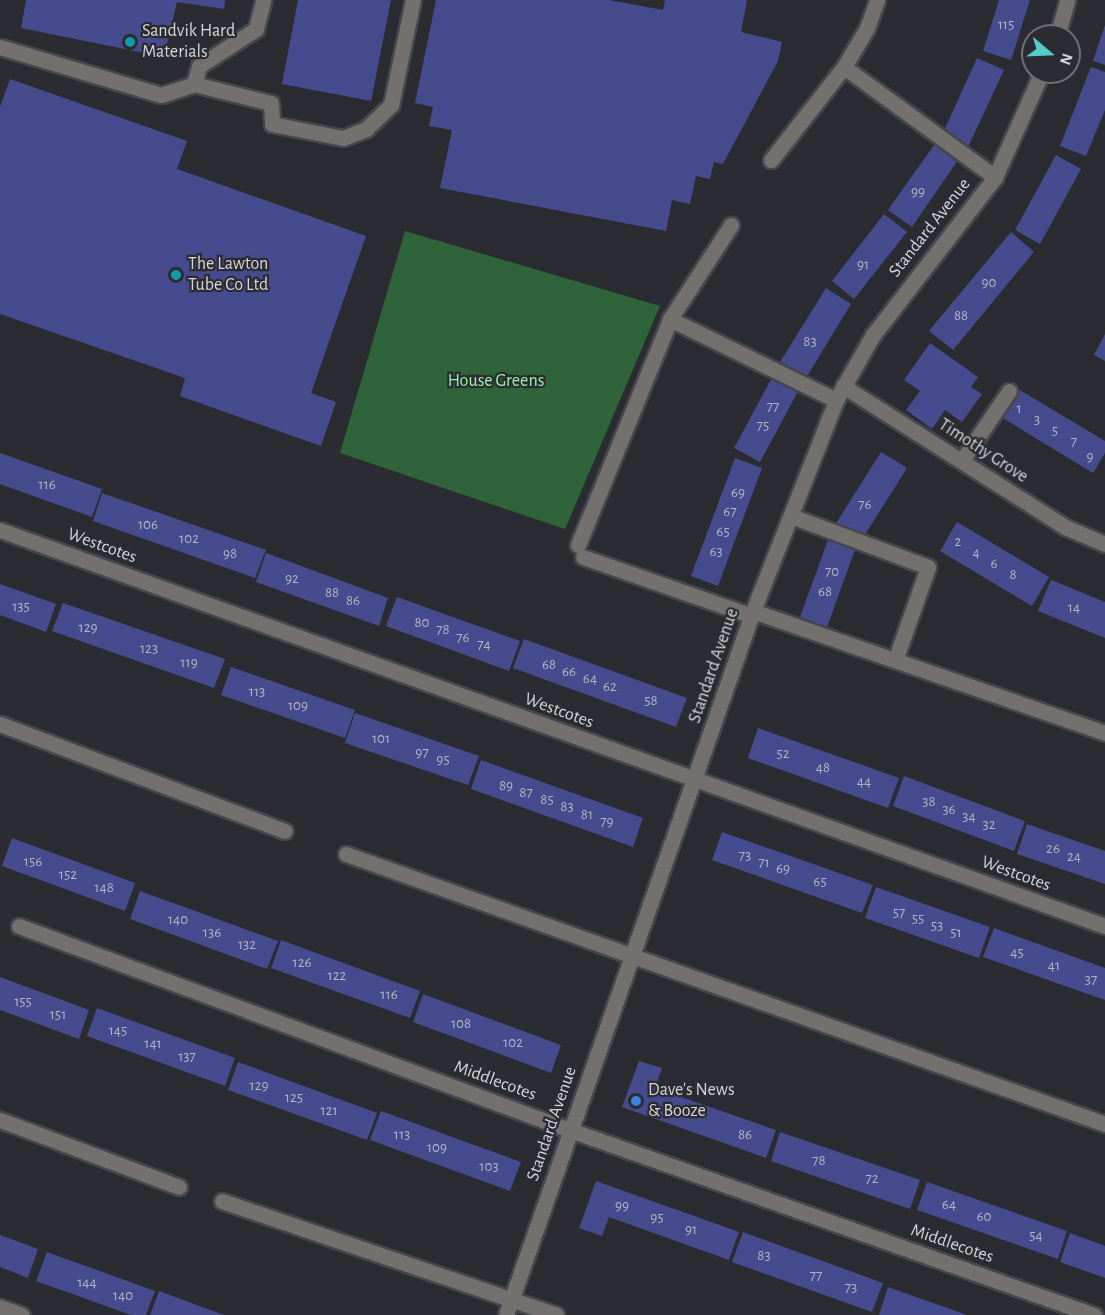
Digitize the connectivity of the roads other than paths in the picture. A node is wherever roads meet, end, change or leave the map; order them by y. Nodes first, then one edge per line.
1 (263, 0) edge
2 (413, 0) edge
3 (877, 0) edge
4 (1067, 0) edge
5 (1060, 24) edge
6 (0, 47) edge
7 (844, 68) junction
8 (194, 84) junction
9 (1037, 84) edge
10 (771, 159) dead end
11 (995, 177) junction
12 (731, 225) dead end
13 (670, 319) junction
14 (1009, 391) dead end
15 (839, 393) junction
16 (963, 459) junction
17 (791, 516) junction
18 (0, 530) edge
19 (1105, 544) edge
20 (752, 614) junction
21 (896, 658) junction
22 (0, 724) edge
23 (1105, 733) edge
24 (696, 781) junction
25 (285, 831) dead end
26 (345, 854) dead end
27 (19, 926) dead end
28 (1105, 926) edge
29 (632, 958) junction
30 (0, 1120) edge
31 (1105, 1124) edge
32 (570, 1130) junction
33 (179, 1187) dead end
34 (222, 1201) dead end
35 (512, 1299) junction
36 (0, 1307) edge
37 (22, 1315) edge
38 (506, 1315) edge
39 (556, 1315) edge
40 (1094, 1315) edge

1 - 8 street
2 - 8 street
3 - 7 street
4 - 5 street
6 - 8 street
7 - 10 street
7 - 11 street
9 - 11 street, Standard Avenue
11 - 15 street, Standard Avenue
12 - 13 street
13 - 15 street, Timothy Grove
13 - 20 street
14 - 16 street
15 - 16 street, Timothy Grove
15 - 17 street, Standard Avenue
16 - 19 street, Timothy Grove
17 - 20 street, Standard Avenue
17 - 21 street
18 - 24 street, Westcotes
20 - 21 street
20 - 24 street, Standard Avenue
21 - 23 street
22 - 25 street
24 - 28 street, Westcotes
24 - 29 street, Standard Avenue
26 - 29 street
27 - 32 street, Middlecotes
29 - 31 street
29 - 32 street, Standard Avenue
30 - 33 street
32 - 35 street, Standard Avenue
32 - 40 street, Middlecotes
34 - 35 street
35 - 38 street, Standard Avenue
35 - 39 street
36 - 37 street

